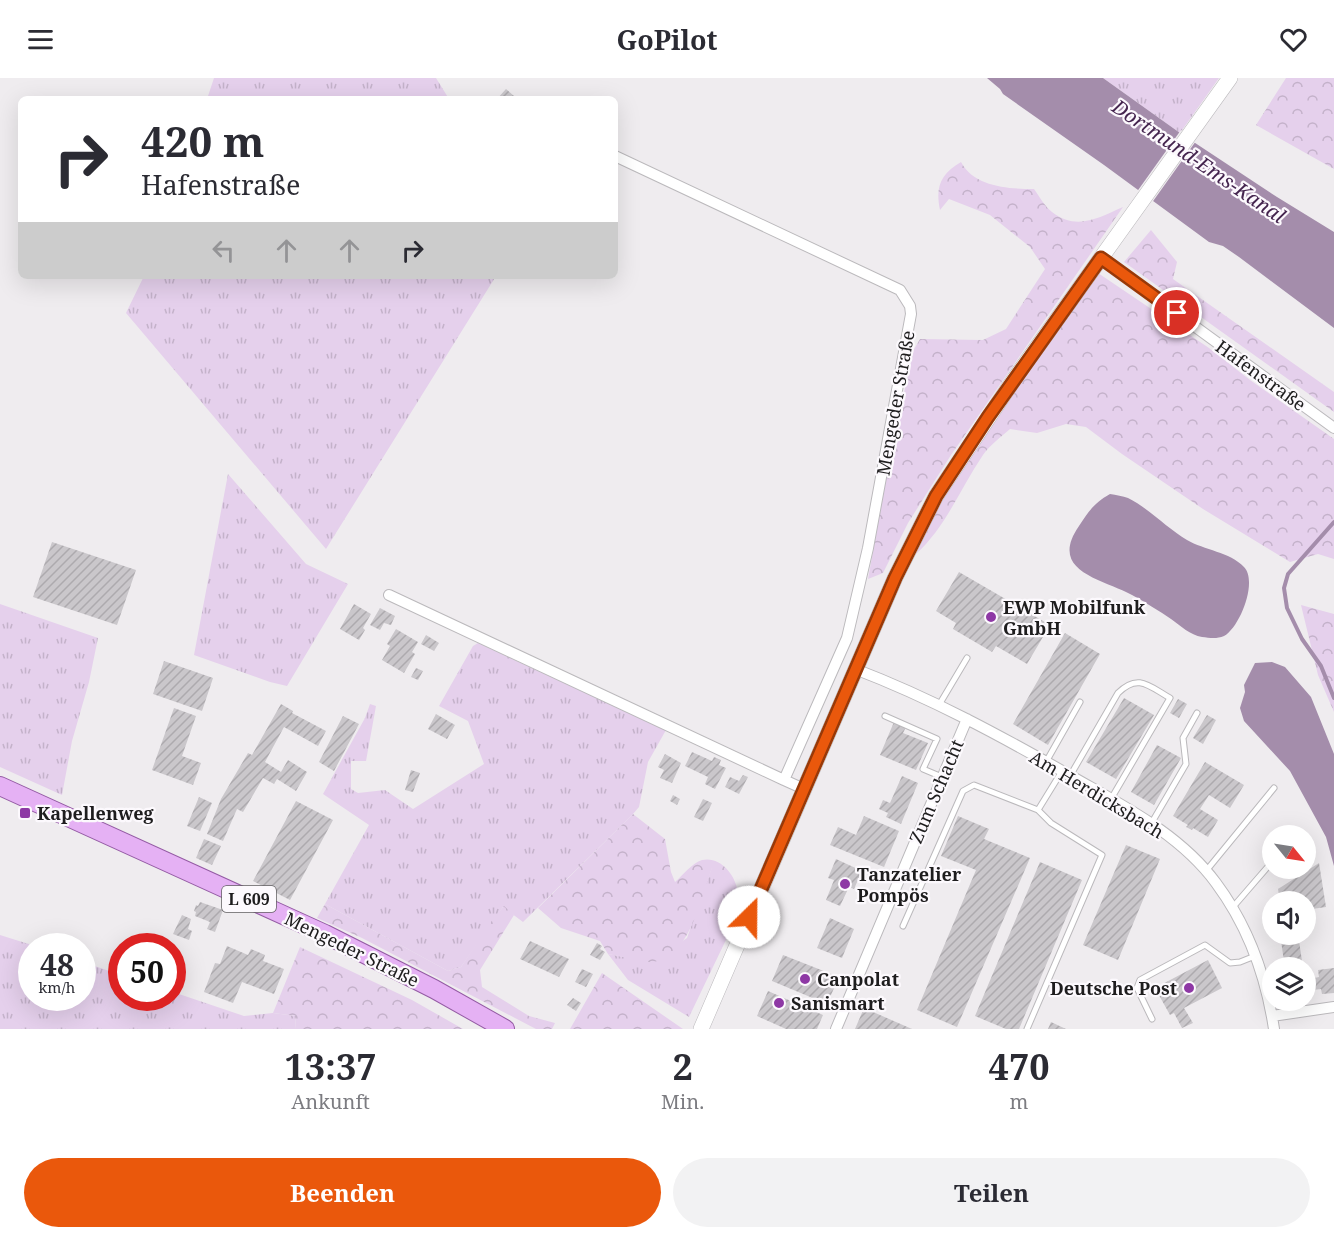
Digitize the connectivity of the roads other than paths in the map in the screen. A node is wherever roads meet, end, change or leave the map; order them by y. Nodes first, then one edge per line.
1 (1230, 78) edge
2 (618, 157) edge
3 (1101, 258) junction
4 (1334, 428) edge
5 (389, 595) dead end
6 (967, 658) dead end
7 (855, 669) junction
8 (1080, 702) dead end
9 (939, 705) junction
10 (1197, 713) dead end
11 (885, 716) dead end
12 (967, 719) junction
13 (1046, 762) junction
14 (1066, 773) junction
15 (942, 777) junction
16 (784, 780) junction
17 (0, 786) edge
18 (1274, 788) dead end
19 (804, 789) junction
20 (1111, 799) junction
21 (1038, 810) junction
22 (1151, 824) junction
23 (1206, 871) junction
24 (1262, 874) edge
25 (1233, 907) junction
26 (903, 926) dead end
27 (1255, 956) junction
28 (1334, 1008) edge
29 (1272, 1016) junction
30 (1152, 1019) dead end
31 (505, 1029) edge
32 (701, 1029) edge
33 (836, 1029) edge
34 (1027, 1029) edge
35 (1274, 1029) edge

1 - 3 main road
2 - 16 street, Mengeder Straße
3 - 4 street, Hafenstraße
3 - 7 main road
5 - 16 street
6 - 9 lane
7 - 9 street, Am Herdicksbach
7 - 19 main road
8 - 13 lane
9 - 12 street, Am Herdicksbach
10 - 22 lane
11 - 15 lane
12 - 13 street, Am Herdicksbach
12 - 15 street, Zum Schacht
13 - 14 street, Am Herdicksbach
14 - 20 street, Am Herdicksbach
14 - 20 lane
14 - 21 lane
15 - 33 street, Zum Schacht
16 - 19 street
17 - 31 main road, Mengeder Straße / L 609
18 - 23 lane
19 - 32 main road
20 - 22 street, Am Herdicksbach
21 - 26 lane
21 - 34 lane
22 - 23 street, Am Herdicksbach
23 - 25 street, Am Herdicksbach
24 - 25 lane
25 - 27 street, Am Herdicksbach
27 - 29 street, Am Herdicksbach
27 - 30 lane
28 - 29 street
29 - 35 street, Am Herdicksbach

